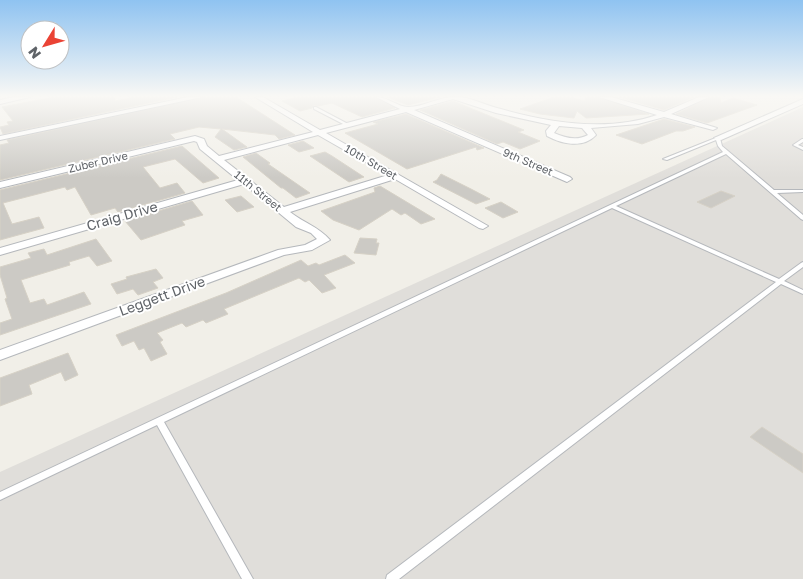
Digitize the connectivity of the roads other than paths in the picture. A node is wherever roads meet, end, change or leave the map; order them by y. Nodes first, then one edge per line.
1 (68, 124) edge
2 (305, 124) edge
3 (352, 124) edge
4 (440, 124) edge
5 (556, 124) joint
6 (612, 124) edge
7 (700, 124) edge
8 (751, 124) edge
9 (348, 125) joint
10 (585, 126) junction
11 (713, 128) dead end
12 (319, 132) junction
13 (0, 138) edge
14 (195, 138) joint
15 (718, 138) junction
16 (803, 140) edge
17 (803, 149) edge
18 (726, 152) junction
19 (218, 159) junction
20 (665, 159) dead end
21 (394, 176) junction
22 (567, 179) dead end
23 (245, 181) junction
24 (0, 185) edge
25 (803, 191) edge
26 (772, 192) junction
27 (612, 206) junction
28 (283, 211) junction
29 (803, 218) edge
30 (483, 226) dead end
31 (324, 240) joint
32 (0, 252) edge
33 (803, 264) edge
34 (780, 282) junction
35 (803, 292) edge
36 (0, 356) edge
37 (159, 421) junction
38 (0, 496) edge
39 (248, 579) edge
40 (391, 579) edge

1 - 13 street
2 - 12 street, 10th Street
3 - 9 street
4 - 22 street, 9th Street
5 - 10 street
5 - 10 street
6 - 10 street
7 - 11 street
8 - 15 street
9 - 12 street
12 - 19 street
12 - 21 street, 10th Street
14 - 19 street, 11th Street
14 - 24 street, Zuber Drive
15 - 18 lane
15 - 20 lane
16 - 17 lane
18 - 26 lane
18 - 27 lane
19 - 23 street, 11th Street
21 - 28 street
21 - 30 street, 10th Street
23 - 28 street, 11th Street
23 - 32 street, Craig Drive
25 - 26 lane
26 - 29 lane
27 - 34 lane
27 - 37 lane
28 - 31 street, 11th Street
31 - 36 street, Leggett Drive
33 - 34 lane
34 - 35 lane
34 - 40 lane
37 - 38 lane
37 - 39 lane

